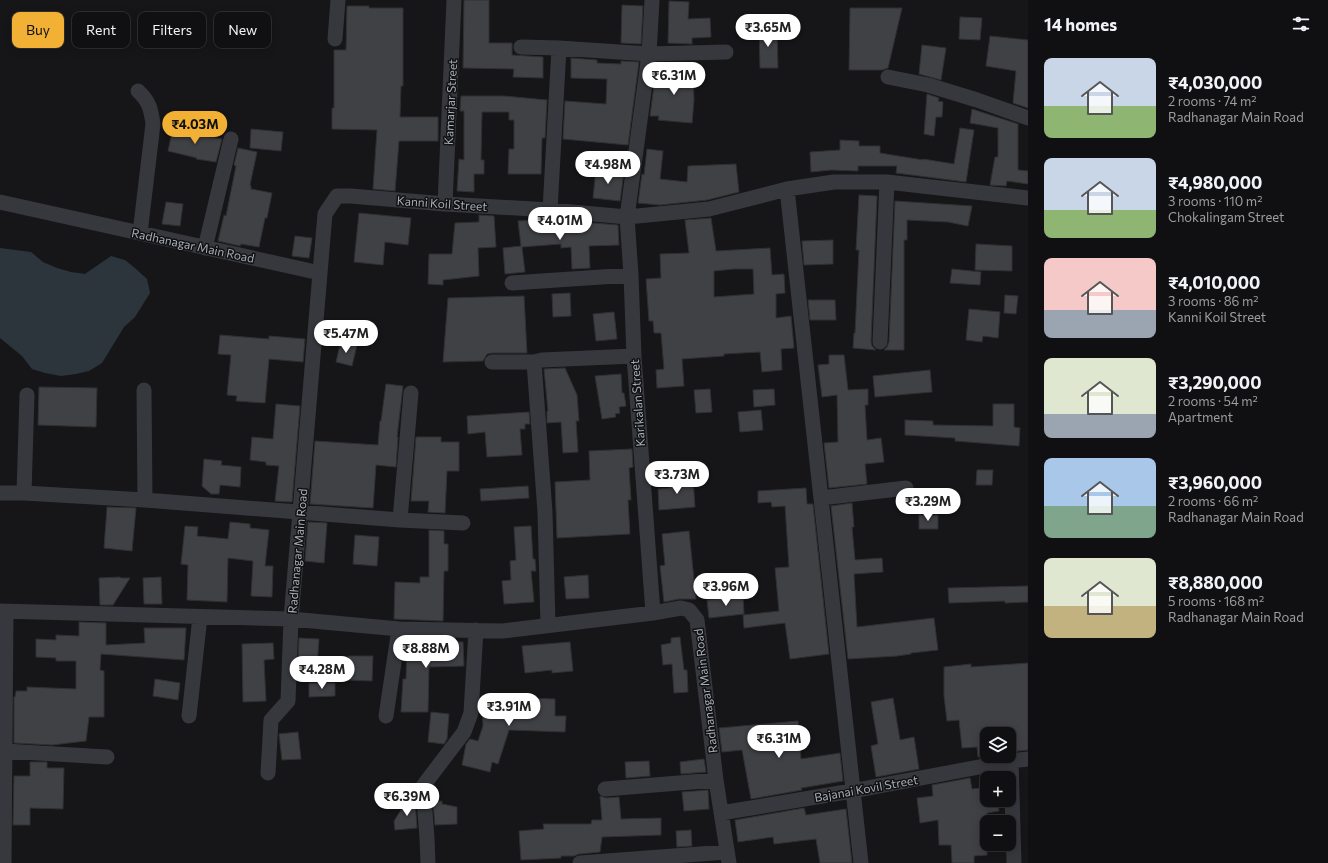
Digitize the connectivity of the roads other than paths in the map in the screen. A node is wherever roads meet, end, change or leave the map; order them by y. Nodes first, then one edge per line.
1 (338, 0) edge
2 (454, 0) edge
3 (652, 0) edge
4 (335, 40) dead end
5 (521, 47) dead end
6 (559, 48) junction
7 (726, 52) dead end
8 (649, 54) junction
9 (888, 77) dead end
10 (138, 91) dead end
11 (1028, 118) edge
12 (231, 139) dead end
13 (887, 182) junction
14 (787, 189) junction
15 (1028, 198) edge
16 (0, 202) edge
17 (445, 204) junction
18 (550, 210) junction
19 (627, 217) junction
20 (140, 233) junction
21 (205, 248) junction
22 (320, 273) junction
23 (631, 275) junction
24 (512, 283) dead end
25 (880, 342) dead end
26 (634, 356) junction
27 (492, 362) dead end
28 (534, 362) junction
29 (144, 390) dead end
30 (411, 393) dead end
31 (27, 395) dead end
32 (906, 488) dead end
33 (0, 493) edge
34 (24, 493) junction
35 (821, 498) junction
36 (145, 500) junction
37 (300, 512) junction
38 (400, 520) junction
39 (463, 523) dead end
40 (3, 612) edge
41 (654, 613) junction
42 (200, 616) junction
43 (292, 619) junction
44 (548, 625) junction
45 (399, 629) junction
46 (476, 630) junction
47 (189, 716) dead end
48 (386, 716) dead end
49 (4, 751) junction
50 (107, 757) dead end
51 (1028, 759) edge
52 (1016, 760) edge
53 (996, 763) edge
54 (1011, 763) edge
55 (268, 773) dead end
56 (716, 780) junction
57 (605, 789) dead end
58 (852, 791) junction
59 (721, 813) junction
60 (728, 857) edge
61 (4, 863) edge
62 (428, 863) edge
63 (580, 863) edge
64 (861, 863) edge
65 (1014, 863) edge

1 - 4 street
2 - 17 street, Kamarjar Street
3 - 8 street, Karikalan Street
5 - 6 street
6 - 8 street
6 - 18 street
7 - 8 street
8 - 19 street, Karikalan Street
9 - 11 street
10 - 20 street
12 - 21 street
13 - 14 street, Kanni Koil Street
13 - 15 street, Kanni Koil Street
13 - 25 street
14 - 19 street, Kanni Koil Street
14 - 35 street
16 - 20 street, Radhanagar Main Road
17 - 18 street, Kanni Koil Street
17 - 22 street, Kanni Koil Street
18 - 19 street, Kanni Koil Street
19 - 23 street, Karikalan Street
20 - 21 street, Radhanagar Main Road
21 - 22 street, Radhanagar Main Road
22 - 37 street, Radhanagar Main Road
23 - 24 street
23 - 26 street, Karikalan Street
26 - 28 street
26 - 41 street, Karikalan Street
27 - 28 street
28 - 44 street
29 - 36 street
30 - 38 street
31 - 34 street
32 - 35 street
33 - 34 street
34 - 36 street
35 - 58 street
36 - 37 street
37 - 38 street
37 - 43 street, Radhanagar Main Road
38 - 39 street
40 - 42 street
40 - 49 street
41 - 44 street, Radhanagar Main Road
41 - 56 street, Radhanagar Main Road
42 - 43 street
42 - 47 street
43 - 45 street, Radhanagar Main Road
43 - 55 street
44 - 46 street, Radhanagar Main Road
45 - 46 street, Radhanagar Main Road
45 - 48 street
46 - 62 street
49 - 50 street
49 - 61 street
51 - 52 street, Bajanai Kovil Street
53 - 58 street, Bajanai Kovil Street
54 - 65 street
56 - 57 street
56 - 59 street, Radhanagar Main Road
58 - 59 street, Bajanai Kovil Street
58 - 64 street
59 - 60 street, Radhanagar Main Road
60 - 63 street

